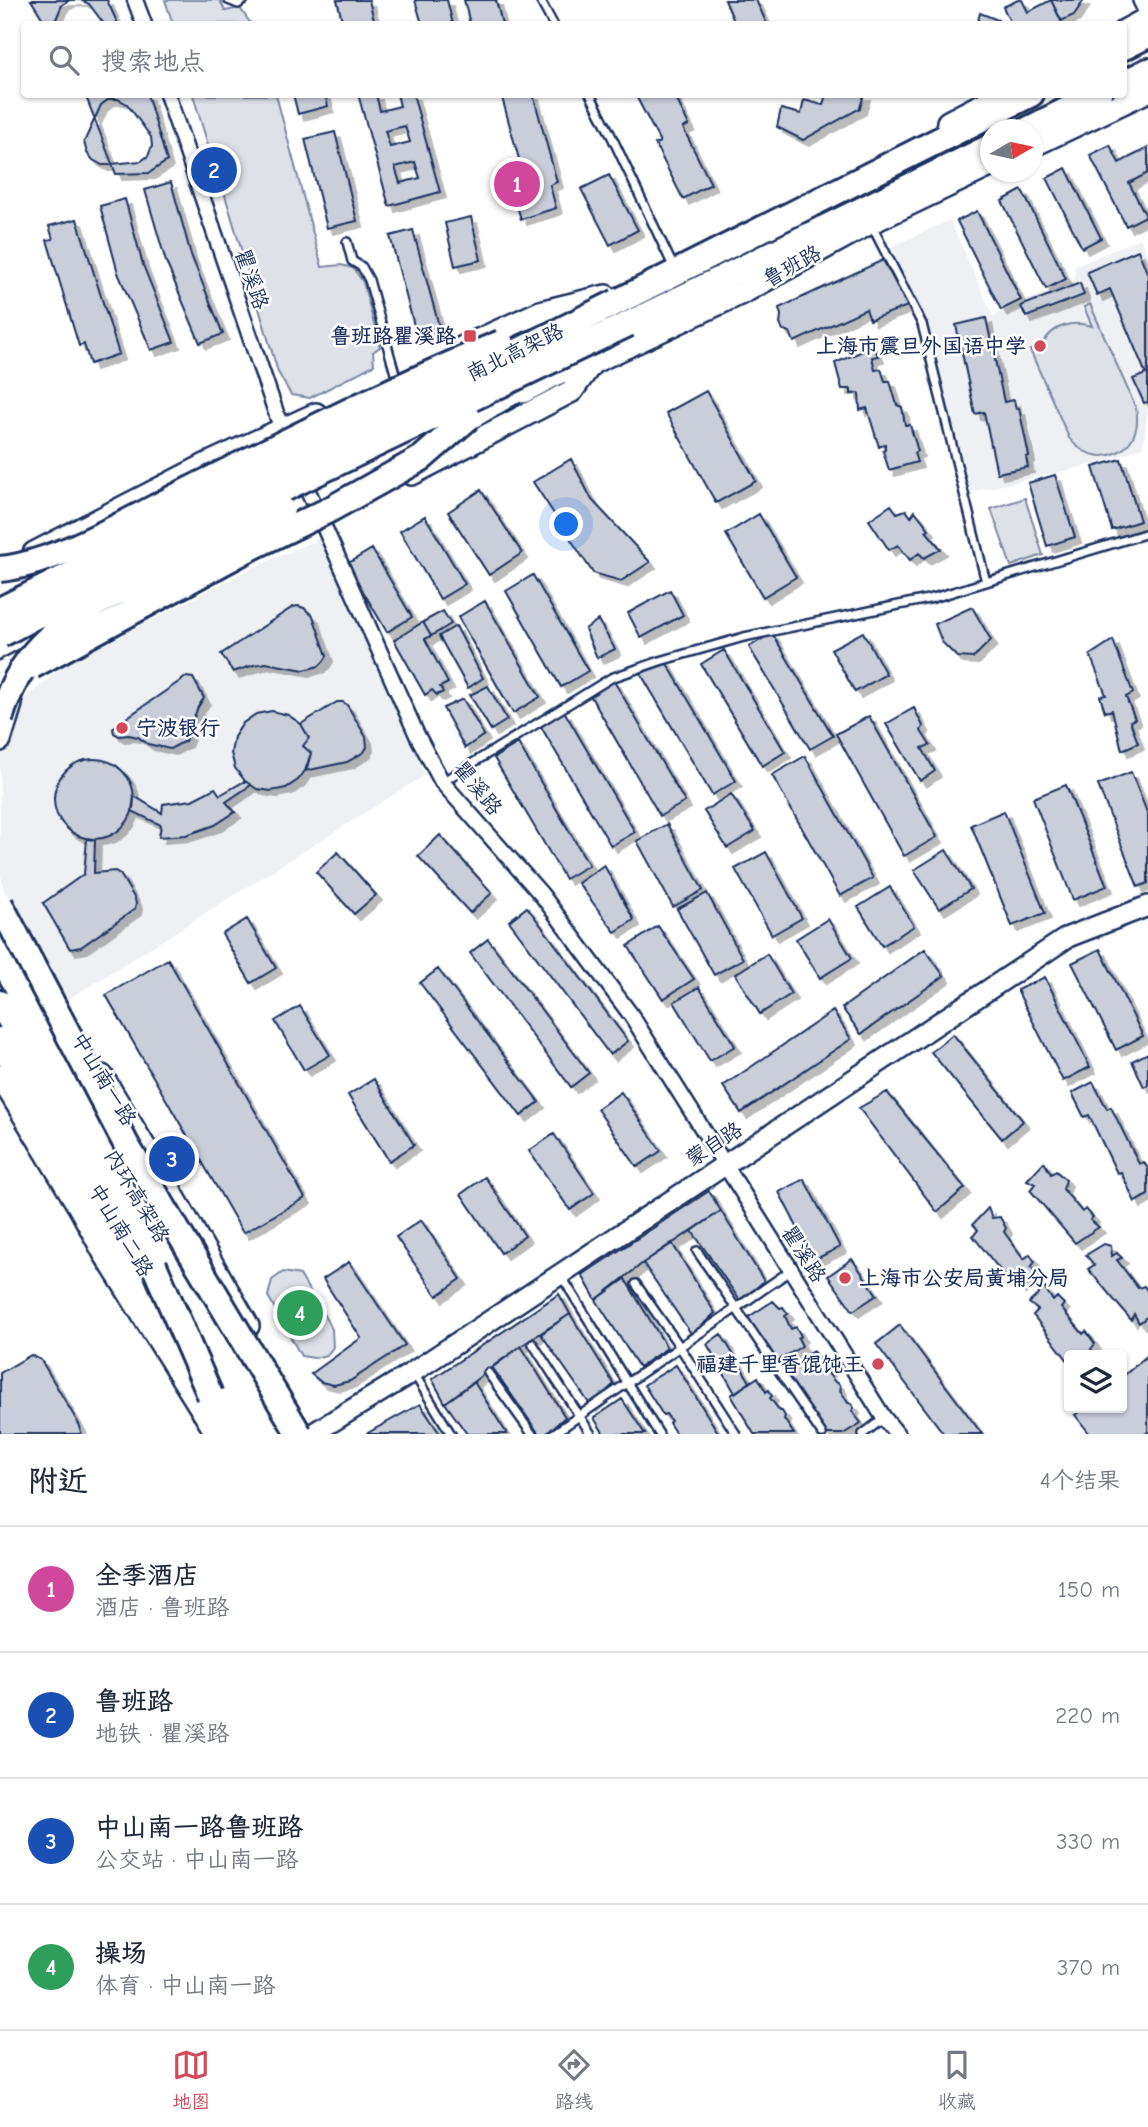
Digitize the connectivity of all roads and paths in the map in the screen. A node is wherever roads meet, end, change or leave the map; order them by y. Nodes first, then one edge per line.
1 (135, 0) edge
2 (228, 0) edge
3 (244, 0) edge
4 (540, 0) edge
5 (1143, 0) edge
6 (1148, 10) edge
7 (1148, 18) edge
8 (143, 21) edge
9 (551, 21) edge
10 (1127, 29) edge
11 (1148, 35) edge
12 (1127, 46) edge
13 (1148, 71) edge
14 (1127, 82) edge
15 (1148, 91) edge
16 (168, 98) edge
17 (592, 98) edge
18 (994, 98) edge
19 (1023, 98) edge
20 (1092, 98) edge
21 (1043, 122) edge
22 (1043, 141) edge
23 (980, 152) edge
24 (980, 171) edge
25 (870, 223) junction
26 (347, 242) dead end
27 (673, 266) junction
28 (617, 307) junction
29 (396, 377) junction
30 (281, 430) junction
31 (291, 452) junction
32 (318, 513) junction
33 (1148, 533) edge
34 (0, 569) edge
35 (986, 582) junction
36 (0, 593) edge
37 (0, 610) edge
38 (0, 635) edge
39 (46, 648) junction
40 (5, 678) edge
41 (0, 697) edge
42 (0, 719) edge
43 (0, 740) edge
44 (442, 782) junction
45 (0, 906) edge
46 (1148, 906) edge
47 (0, 939) edge
48 (0, 956) edge
49 (0, 1003) edge
50 (0, 1027) edge
51 (0, 1040) edge
52 (0, 1076) edge
53 (724, 1165) junction
54 (697, 1251) dead end
55 (153, 1265) junction
56 (790, 1271) junction
57 (561, 1274) junction
58 (636, 1284) dead end
59 (737, 1308) junction
60 (533, 1344) dead end
61 (680, 1347) junction
62 (413, 1372) junction
63 (488, 1373) dead end
64 (628, 1383) junction
65 (210, 1395) junction
66 (579, 1416) junction
67 (884, 1418) junction
68 (217, 1434) edge
69 (233, 1434) edge
70 (242, 1434) edge
71 (253, 1434) edge
72 (278, 1434) edge
73 (285, 1434) edge
74 (299, 1434) edge
75 (311, 1434) edge
76 (451, 1434) edge
77 (532, 1434) edge
78 (553, 1434) edge
79 (591, 1434) edge
80 (659, 1434) edge
81 (736, 1434) edge
82 (822, 1434) edge
83 (863, 1434) edge
84 (897, 1434) edge

1 - 8 street
2 - 3 lane
4 - 9 lane
5 - 6 street
7 - 10 main road
11 - 12 highway
13 - 14 highway
15 - 22 main road
16 - 30 street, 瞿溪路
17 - 27 lane
18 - 27 main road
19 - 28 highway, 南北高架路
20 - 21 highway
23 - 28 highway, 南北高架路
24 - 25 main road, 鲁班路
25 - 32 main road, 鲁班路
25 - 35 lane
26 - 29 lane
27 - 28 main road
28 - 29 main road
28 - 31 main road
28 - 34 highway, bridge
28 - 37 highway, 南北高架路, bridge
28 - 38 highway, 南北高架路, bridge
28 - 40 highway, bridge
29 - 30 main road
30 - 31 street, 瞿溪路
30 - 34 main road
31 - 32 street, 瞿溪路
31 - 36 main road
32 - 39 main road, 鲁班路
32 - 44 street, 瞿溪路
33 - 35 lane
35 - 44 lane
39 - 40 main road, 鲁班路
39 - 43 main road
40 - 41 highway, bridge
40 - 42 highway, bridge
44 - 53 street, 瞿溪路
45 - 74 highway, bridge
45 - 75 main road, 中山南一路
46 - 53 street, 蒙自路
47 - 73 main road, 中山南一路
48 - 72 highway, 内环高架路
49 - 55 highway, 内环高架路
50 - 70 main road, 中山南二路
51 - 65 highway, bridge
52 - 68 main road
53 - 56 street, 瞿溪路
53 - 57 street, 蒙自路
54 - 59 lane
55 - 65 highway, bridge
55 - 71 highway, 内环高架路, bridge
56 - 59 lane
56 - 67 street, 瞿溪路
57 - 62 street, 蒙自路
57 - 64 lane
58 - 61 lane
59 - 61 lane
59 - 82 lane
60 - 66 lane
61 - 64 lane
61 - 81 lane
62 - 75 street, 蒙自路
62 - 76 lane
63 - 77 lane
64 - 66 lane
64 - 80 lane
65 - 69 highway
66 - 78 lane
66 - 79 lane
67 - 83 lane
67 - 84 street, 瞿溪路

